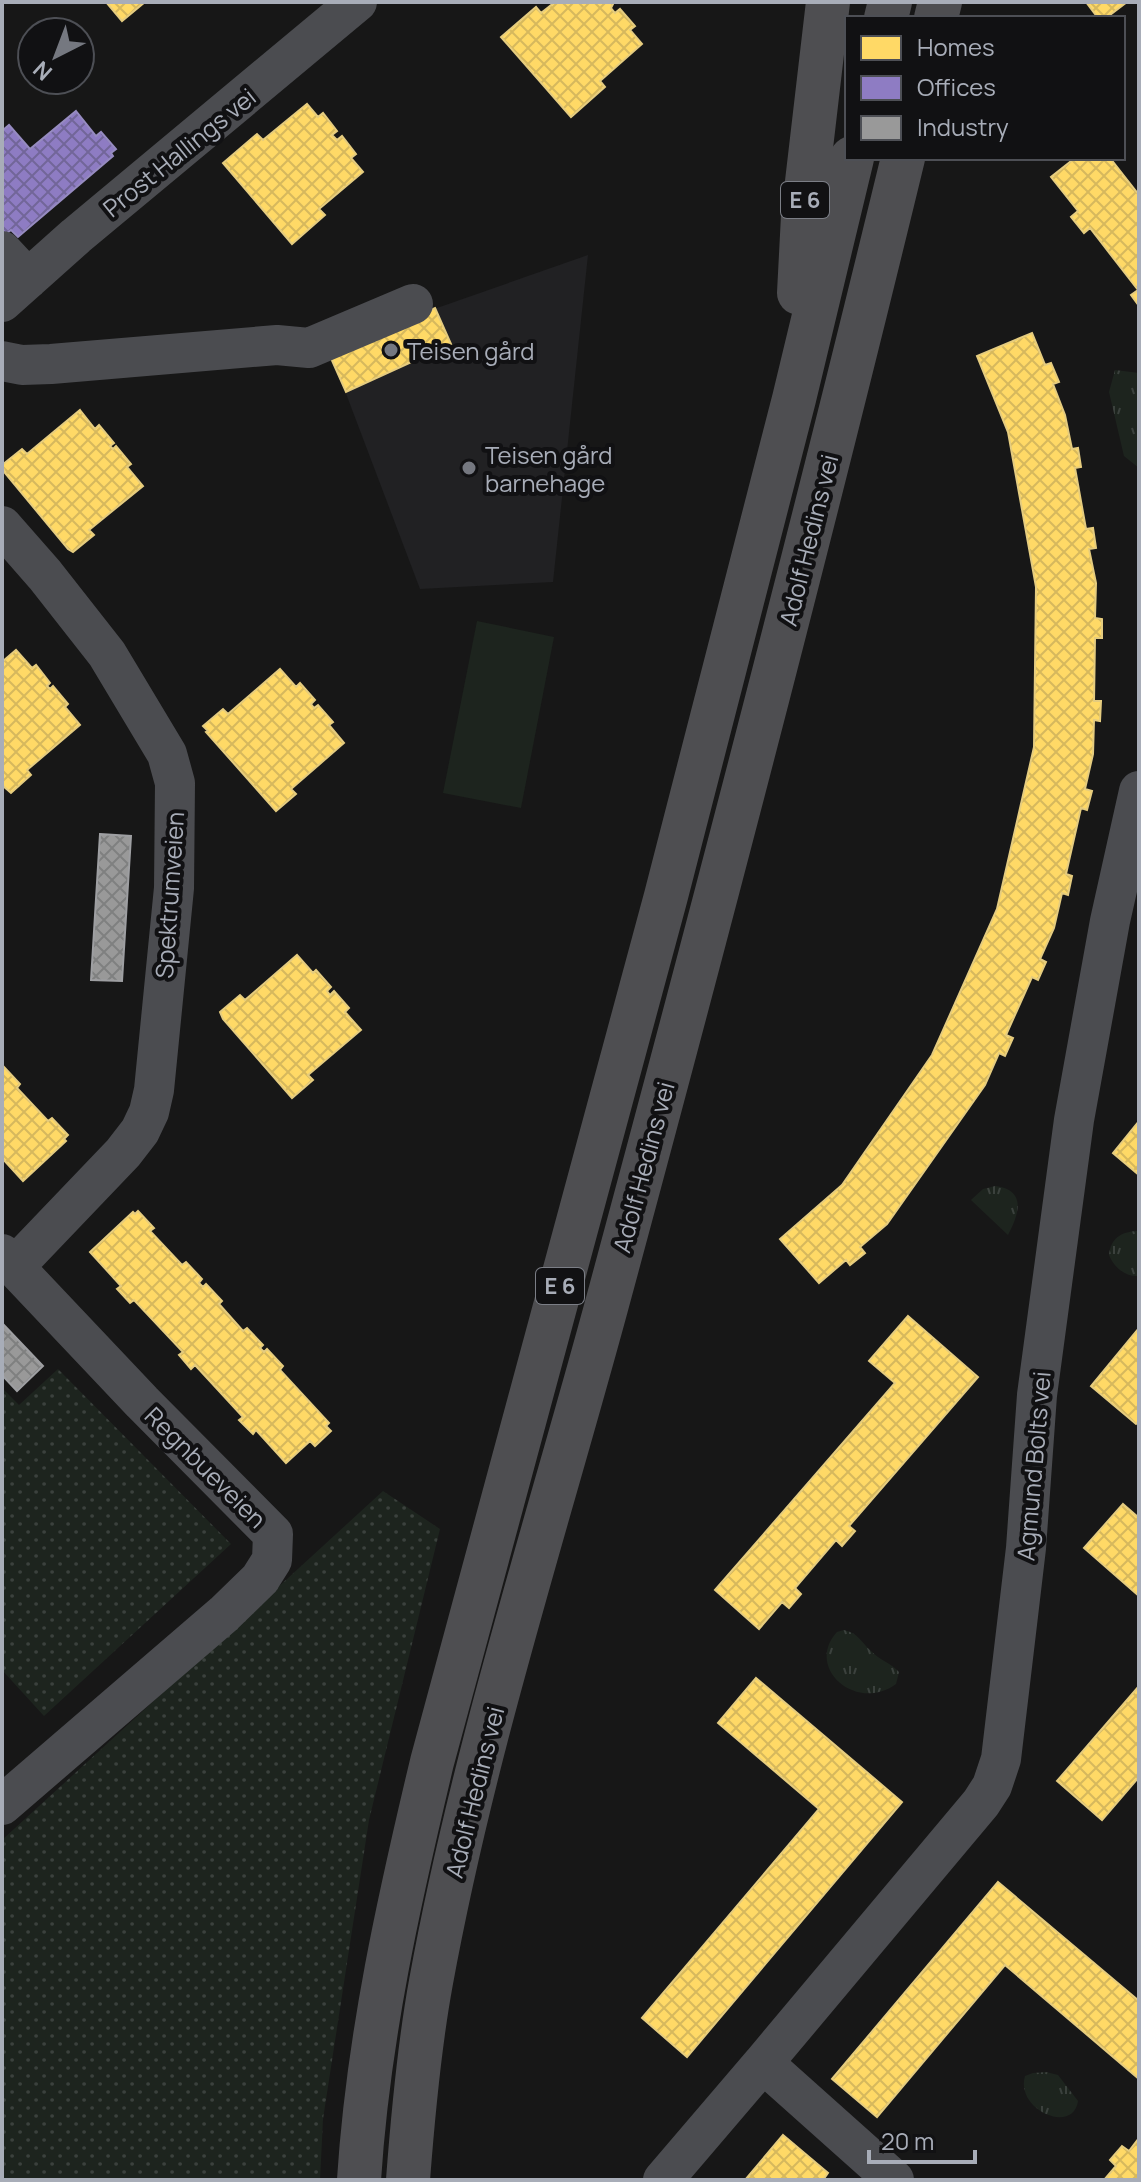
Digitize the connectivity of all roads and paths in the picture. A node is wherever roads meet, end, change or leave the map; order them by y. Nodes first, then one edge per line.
1 (357, 2) edge
2 (828, 2) edge
3 (852, 160) edge
4 (903, 160) edge
5 (11, 277) edge
6 (413, 304) dead end
7 (2, 361) edge
8 (794, 399) junction
9 (2, 526) edge
10 (1139, 791) edge
11 (8, 1260) edge
12 (2, 1805) edge
13 (763, 2063) junction
14 (359, 2180) edge
15 (408, 2180) edge
16 (663, 2180) edge
17 (894, 2180) edge

1 - 5 street, Prost Hallings vei
2 - 8 highway, E 6
3 - 8 highway, Adolf Hedins vei / E 6
4 - 15 highway, Adolf Hedins vei / E 6
6 - 7 street
8 - 14 highway, Adolf Hedins vei / E 6
9 - 11 street, Spektrumveien
10 - 13 street, Agmund Bolts vei
11 - 12 street, Regnbueveien
13 - 16 street, Agmund Bolts vei
13 - 17 street

